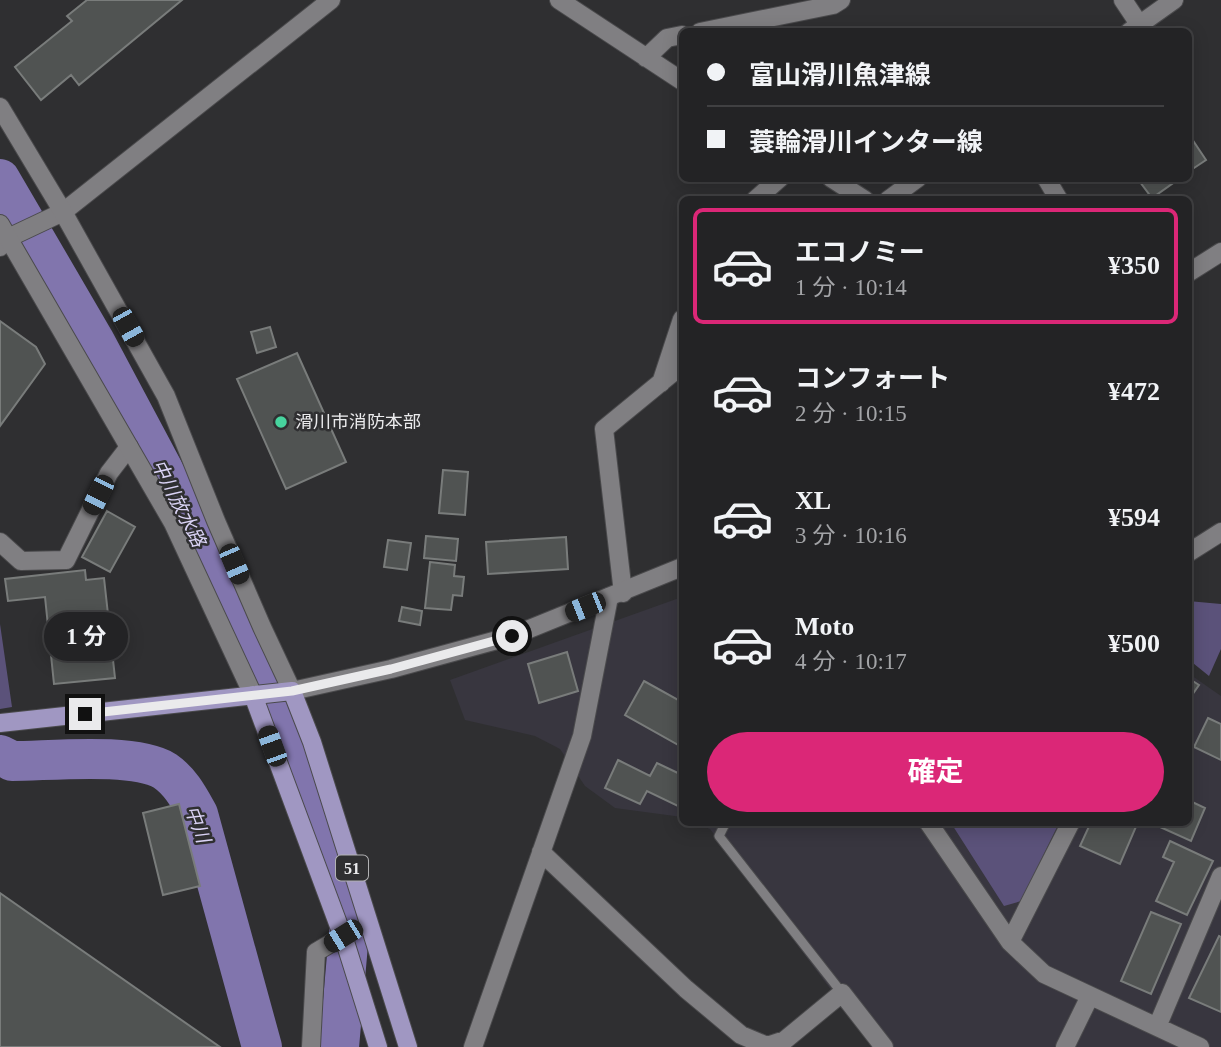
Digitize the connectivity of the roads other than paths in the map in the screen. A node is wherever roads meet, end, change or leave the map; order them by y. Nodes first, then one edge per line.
1 (331, 0) edge
2 (559, 0) edge
3 (841, 0) edge
4 (1123, 0) edge
5 (1174, 0) edge
6 (720, 28) edge
7 (1134, 28) edge
8 (679, 36) edge
9 (646, 58) junction
10 (679, 79) edge
11 (0, 107) edge
12 (775, 182) edge
13 (837, 182) edge
14 (913, 182) edge
15 (760, 196) edge
16 (859, 196) edge
17 (893, 196) edge
18 (63, 212) junction
19 (3, 236) edge
20 (1221, 252) edge
21 (1192, 270) edge
22 (679, 328) edge
23 (679, 368) edge
24 (661, 383) junction
25 (129, 447) junction
26 (1221, 532) edge
27 (0, 542) edge
28 (1192, 550) edge
29 (679, 568) edge
30 (616, 595) junction
31 (292, 691) junction
32 (253, 695) junction
33 (0, 723) edge
34 (724, 826) edge
35 (931, 826) edge
36 (1069, 826) edge
37 (541, 852) junction
38 (1221, 876) edge
39 (343, 936) junction
40 (1010, 942) junction
41 (842, 993) junction
42 (1090, 996) junction
43 (1157, 1027) junction
44 (311, 1047) edge
45 (378, 1047) edge
46 (408, 1047) edge
47 (472, 1047) edge
48 (884, 1047) edge
49 (1065, 1047) edge
50 (1200, 1047) edge

1 - 18 street
2 - 9 street
3 - 6 street
4 - 7 street
5 - 7 street
8 - 9 street
9 - 10 street
11 - 18 street
12 - 15 street
13 - 16 street
14 - 17 street
18 - 19 street
18 - 31 street
19 - 25 street
20 - 21 street
22 - 24 street
23 - 24 street
24 - 30 street
25 - 27 street
25 - 32 street
26 - 28 street
29 - 30 street
30 - 31 street
30 - 37 street
31 - 32 main road
31 - 46 main road, 51
32 - 33 main road
32 - 39 main road, 51
34 - 41 lane
35 - 40 street
36 - 40 street
37 - 41 street
37 - 47 street
38 - 43 street
39 - 44 street
39 - 45 main road, 51
40 - 42 street
41 - 48 street
42 - 43 street
42 - 49 street
43 - 50 street

